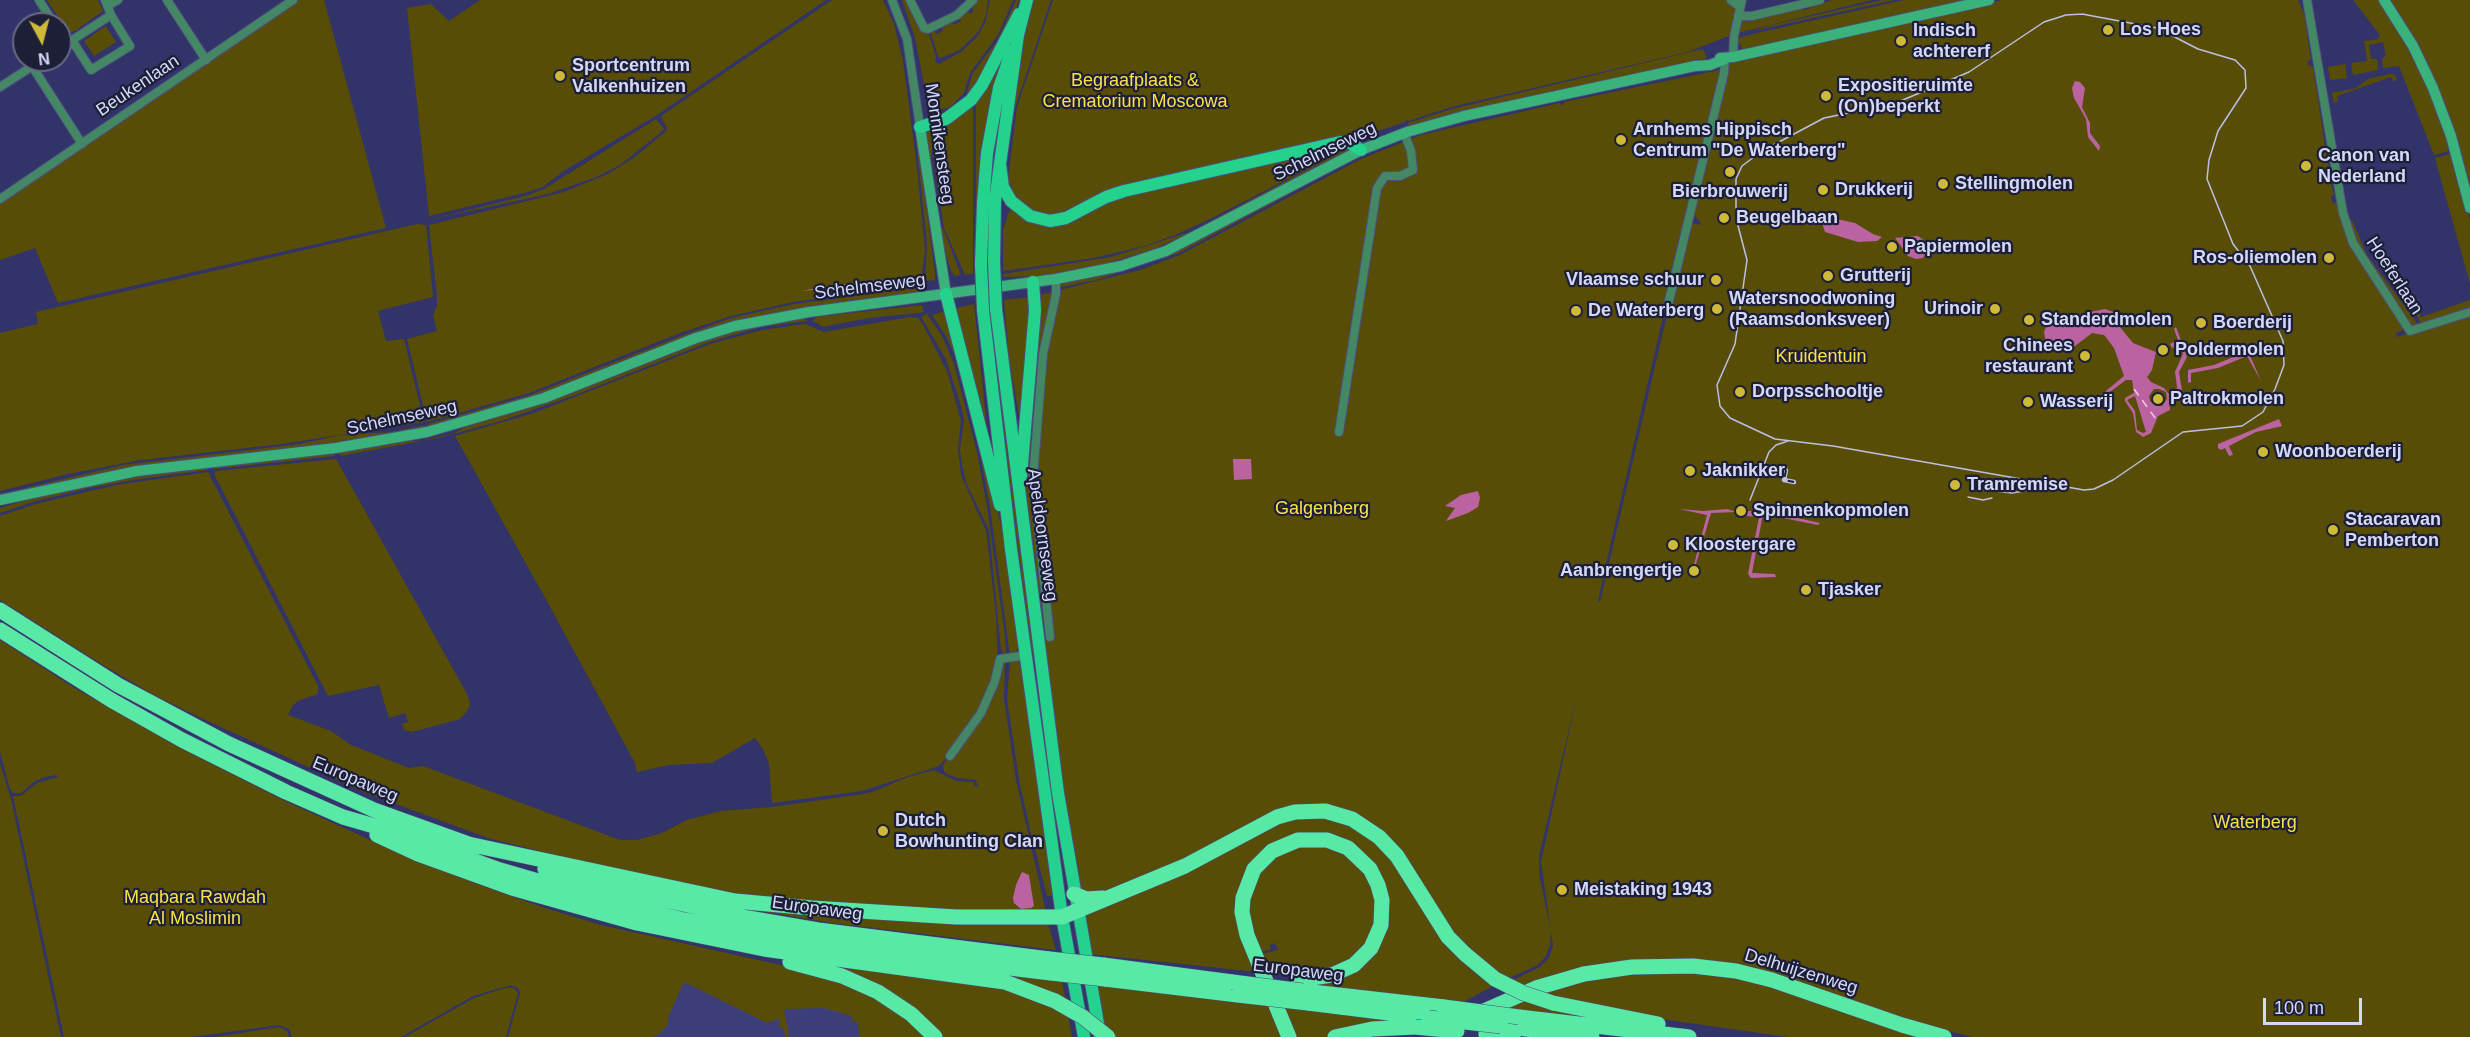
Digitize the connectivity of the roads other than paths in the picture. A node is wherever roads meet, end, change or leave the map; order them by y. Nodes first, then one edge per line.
1 (118, 0) edge
2 (167, 0) edge
3 (293, 0) edge
4 (892, 0) edge
5 (910, 0) edge
6 (973, 0) edge
7 (1027, 0) edge
8 (1731, 0) edge
9 (1820, 0) edge
10 (1989, 0) edge
11 (2307, 0) edge
12 (2384, 0) edge
13 (107, 3) edge
14 (1740, 8) edge
15 (111, 15) junction
16 (1018, 35) junction
17 (72, 41) edge
18 (72, 45) edge
19 (1729, 58) junction
20 (206, 60) junction
21 (23, 72) edge
22 (36, 72) edge
23 (0, 87) edge
24 (920, 127) junction
25 (1407, 132) junction
26 (82, 144) junction
27 (1361, 150) junction
28 (1000, 164) junction
29 (0, 199) edge
30 (2470, 208) edge
31 (988, 263) junction
32 (1056, 279) junction
33 (1034, 282) junction
34 (946, 294) junction
35 (1667, 309) dead end
36 (2470, 312) edge
37 (1339, 432) dead end
38 (1019, 490) junction
39 (33, 494) junction
40 (0, 500) edge
41 (0, 506) edge
42 (1011, 549) junction
43 (0, 610) edge
44 (0, 630) edge
45 (1050, 637) dead end
46 (1027, 655) junction
47 (950, 756) dead end
48 (343, 817) junction
49 (468, 844) junction
50 (1074, 894) junction
51 (1106, 897) junction
52 (1077, 911) junction
53 (1062, 917) junction
54 (681, 933) junction
55 (1050, 966) junction
56 (1104, 972) junction
57 (1233, 984) junction
58 (1303, 992) junction
59 (1587, 1036) edge
60 (936, 1037) edge
61 (1084, 1037) edge
62 (1101, 1037) edge
63 (1108, 1037) edge
64 (1289, 1037) edge
65 (1335, 1037) edge
66 (1441, 1037) edge
67 (1527, 1037) edge
68 (1551, 1037) edge
69 (1592, 1037) edge
70 (1689, 1037) edge
71 (1704, 1037) edge
72 (1944, 1037) edge

1 - 13 street
2 - 20 street
3 - 20 street, Beukenlaan
4 - 24 street, Monnikensteeg
5 - 6 street
7 - 16 main road, Apeldoornseweg
7 - 24 main road
8 - 14 street
9 - 14 street
10 - 19 main road, Schelmseweg
11 - 36 street, Hoeferlaan
12 - 30 main road
13 - 15 street
14 - 19 street
15 - 17 street
15 - 18 street
16 - 28 main road, Apeldoornseweg
16 - 31 main road, Apeldoornseweg
19 - 25 main road, Schelmseweg
19 - 35 street
20 - 26 street, Beukenlaan
21 - 23 street
22 - 26 street
24 - 34 main road, Monnikensteeg
25 - 27 main road, Schelmseweg
25 - 37 street
26 - 29 street, Beukenlaan
27 - 28 main road
27 - 32 main road, Schelmseweg
28 - 31 main road, Apeldoornseweg
31 - 38 main road, Apeldoornseweg, bridge
31 - 42 main road, Apeldoornseweg, bridge
32 - 33 main road, Schelmseweg
32 - 45 street, Apeldoornseweg
33 - 34 main road, Schelmseweg
33 - 38 main road
34 - 39 main road, Schelmseweg
34 - 42 main road
38 - 50 main road, Apeldoornseweg
39 - 40 main road, Schelmseweg
39 - 41 main road, Schelmseweg
42 - 46 main road, Apeldoornseweg
43 - 49 highway, Europaweg
44 - 48 highway, Europaweg
46 - 47 street
46 - 53 main road, Apeldoornseweg
48 - 54 highway
48 - 55 highway, Europaweg
49 - 53 highway
49 - 55 highway, Europaweg
50 - 51 highway
50 - 52 main road, Apeldoornseweg
51 - 52 highway
51 - 71 highway, bridge
52 - 53 highway
52 - 62 main road, Apeldoornseweg
53 - 61 main road, Apeldoornseweg
54 - 60 highway
54 - 63 highway, bridge
55 - 56 highway, Europaweg, bridge
56 - 57 highway, Europaweg
56 - 57 highway, Europaweg
57 - 58 highway, Europaweg, bridge
58 - 59 highway, Europaweg, bridge
58 - 64 highway
58 - 70 highway, Europaweg, bridge
59 - 68 highway
59 - 69 highway, Europaweg
65 - 67 highway, bridge
66 - 72 highway, Delhuijzenweg

